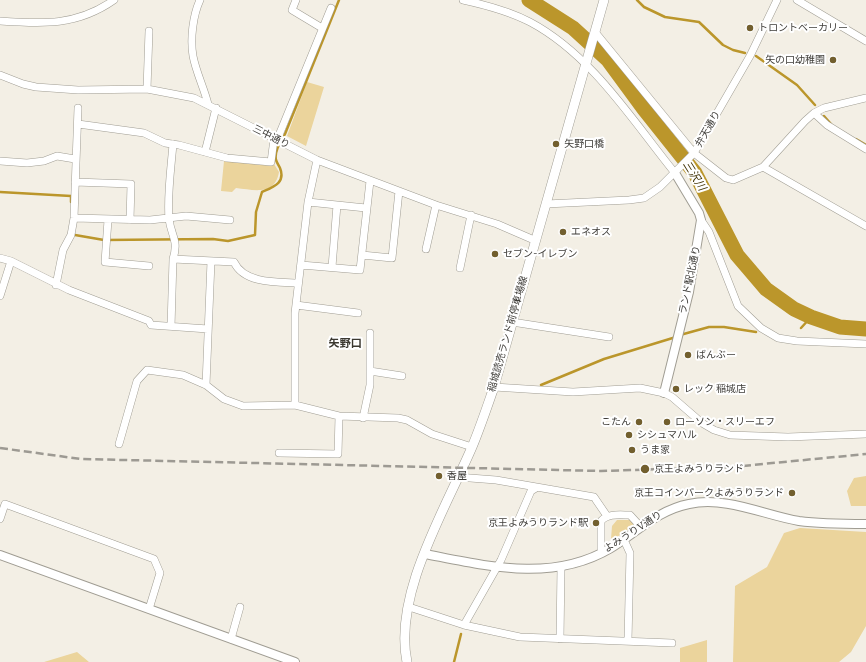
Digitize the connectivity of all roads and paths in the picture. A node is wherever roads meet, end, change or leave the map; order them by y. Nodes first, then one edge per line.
1 (114, 0) edge
2 (200, 0) edge
3 (296, 0) edge
4 (463, 0) edge
5 (604, 0) edge
6 (777, 0) edge
7 (797, 0) edge
8 (331, 8) dead end
9 (0, 20) edge
10 (322, 28) junction
11 (149, 31) dead end
12 (595, 33) junction
13 (866, 41) edge
14 (587, 61) junction
15 (0, 75) edge
16 (147, 89) junction
17 (866, 98) edge
18 (208, 104) junction
19 (78, 108) dead end
20 (216, 108) junction
21 (814, 113) junction
22 (78, 124) junction
23 (277, 140) junction
24 (172, 144) junction
25 (866, 149) edge
26 (205, 152) junction
27 (694, 153) junction
28 (75, 159) junction
29 (317, 160) junction
30 (0, 161) edge
31 (763, 167) junction
32 (675, 173) junction
33 (370, 181) junction
34 (75, 182) junction
35 (399, 191) junction
36 (308, 202) junction
37 (546, 204) junction
38 (337, 205) junction
39 (436, 205) junction
40 (366, 208) junction
41 (471, 215) junction
42 (74, 218) junction
43 (169, 219) junction
44 (108, 220) junction
45 (130, 220) junction
46 (230, 220) dead end
47 (701, 220) junction
48 (866, 226) edge
49 (534, 240) junction
50 (426, 249) dead end
51 (362, 255) junction
52 (0, 258) edge
53 (173, 259) junction
54 (212, 260) junction
55 (11, 261) junction
56 (301, 264) junction
57 (149, 266) dead end
58 (332, 267) junction
59 (460, 268) dead end
60 (298, 283) junction
61 (56, 285) junction
62 (0, 296) edge
63 (296, 305) junction
64 (358, 313) dead end
65 (512, 322) junction
66 (171, 327) junction
67 (208, 329) junction
68 (370, 333) dead end
69 (609, 337) dead end
70 (866, 344) edge
71 (370, 371) junction
72 (402, 376) dead end
73 (206, 385) junction
74 (494, 387) junction
75 (664, 393) junction
76 (295, 405) junction
77 (339, 416) junction
78 (363, 418) junction
79 (866, 434) edge
80 (119, 444) dead end
81 (472, 447) junction
82 (279, 453) dead end
83 (457, 477) junction
84 (536, 488) junction
85 (607, 516) junction
86 (0, 519) edge
87 (866, 524) edge
88 (641, 527) junction
89 (624, 540) junction
90 (603, 552) junction
91 (425, 554) junction
92 (0, 555) edge
93 (497, 567) junction
94 (561, 567) junction
95 (240, 607) dead end
96 (409, 607) junction
97 (149, 609) junction
98 (464, 625) junction
99 (231, 639) junction
100 (560, 639) junction
101 (628, 642) junction
102 (672, 643) dead end
103 (296, 662) edge
104 (407, 662) edge

1 - 9 street
2 - 18 street
3 - 10 street
4 - 14 street
5 - 12 main road, 稲城読売ランド前停車場線
6 - 27 street, 弁天通り
7 - 13 street
8 - 10 street
10 - 23 street
11 - 16 street
12 - 14 main road, 稲城読売ランド前停車場線
12 - 27 street
14 - 32 street
14 - 37 main road, 稲城読売ランド前停車場線
15 - 16 street, 三中通り
16 - 18 street, 三中通り
17 - 21 street
18 - 20 street, 三中通り
19 - 22 street
20 - 23 street, 三中通り
20 - 26 street
21 - 25 street
21 - 31 street
22 - 24 street
22 - 28 street
23 - 26 street
23 - 29 street, 三中通り
24 - 26 street
24 - 43 street
27 - 31 street
27 - 32 street, 弁天通り
28 - 30 street
28 - 34 street
29 - 33 street, 三中通り
29 - 36 street
31 - 48 street
32 - 37 street, 弁天通り
32 - 47 street
33 - 35 street, 三中通り
33 - 40 street
34 - 42 street
34 - 45 street
35 - 39 street, 三中通り
35 - 51 street
36 - 38 street
36 - 56 street
37 - 49 main road, 稲城読売ランド前停車場線
38 - 40 street
38 - 58 street
39 - 41 street, 三中通り
39 - 50 street
40 - 51 street
41 - 49 street, 三中通り
41 - 59 street
42 - 44 street
42 - 61 street
43 - 45 street
43 - 46 street
43 - 53 street
44 - 45 street
44 - 57 street
47 - 70 street
47 - 75 street, ランド駅北通り
49 - 65 main road, 稲城読売ランド前停車場線
51 - 58 street
52 - 55 street
53 - 54 street
53 - 66 street
54 - 60 street
54 - 67 street
55 - 61 street
55 - 62 street
56 - 58 street
56 - 60 street
60 - 63 street
61 - 66 street
63 - 64 street
63 - 76 street
65 - 69 street
65 - 74 main road, 稲城読売ランド前停車場線
66 - 67 street
67 - 73 street
68 - 71 street
71 - 72 street
71 - 78 street
73 - 76 street
73 - 80 street
74 - 75 street
74 - 81 main road, 稲城読売ランド前停車場線
75 - 79 street
76 - 77 street
77 - 78 street
77 - 82 street
78 - 81 street
81 - 83 main road, 稲城読売ランド前停車場線
83 - 84 street
83 - 91 main road, 稲城読売ランド前停車場線
84 - 85 street
84 - 93 street
85 - 88 street
85 - 90 street
86 - 97 street
87 - 88 street, よみうりV通り
88 - 89 street, よみうりV通り
89 - 90 street, よみうりV通り
89 - 101 street
90 - 94 street, よみうりV通り
91 - 93 street, よみうりV通り
91 - 96 main road, 稲城読売ランド前停車場線
92 - 97 street
93 - 94 street, よみうりV通り
93 - 98 street
94 - 100 street
95 - 99 street
96 - 98 street
96 - 104 main road, 稲城読売ランド前停車場線
97 - 99 street
98 - 100 street
99 - 103 street
100 - 101 street
101 - 102 street

